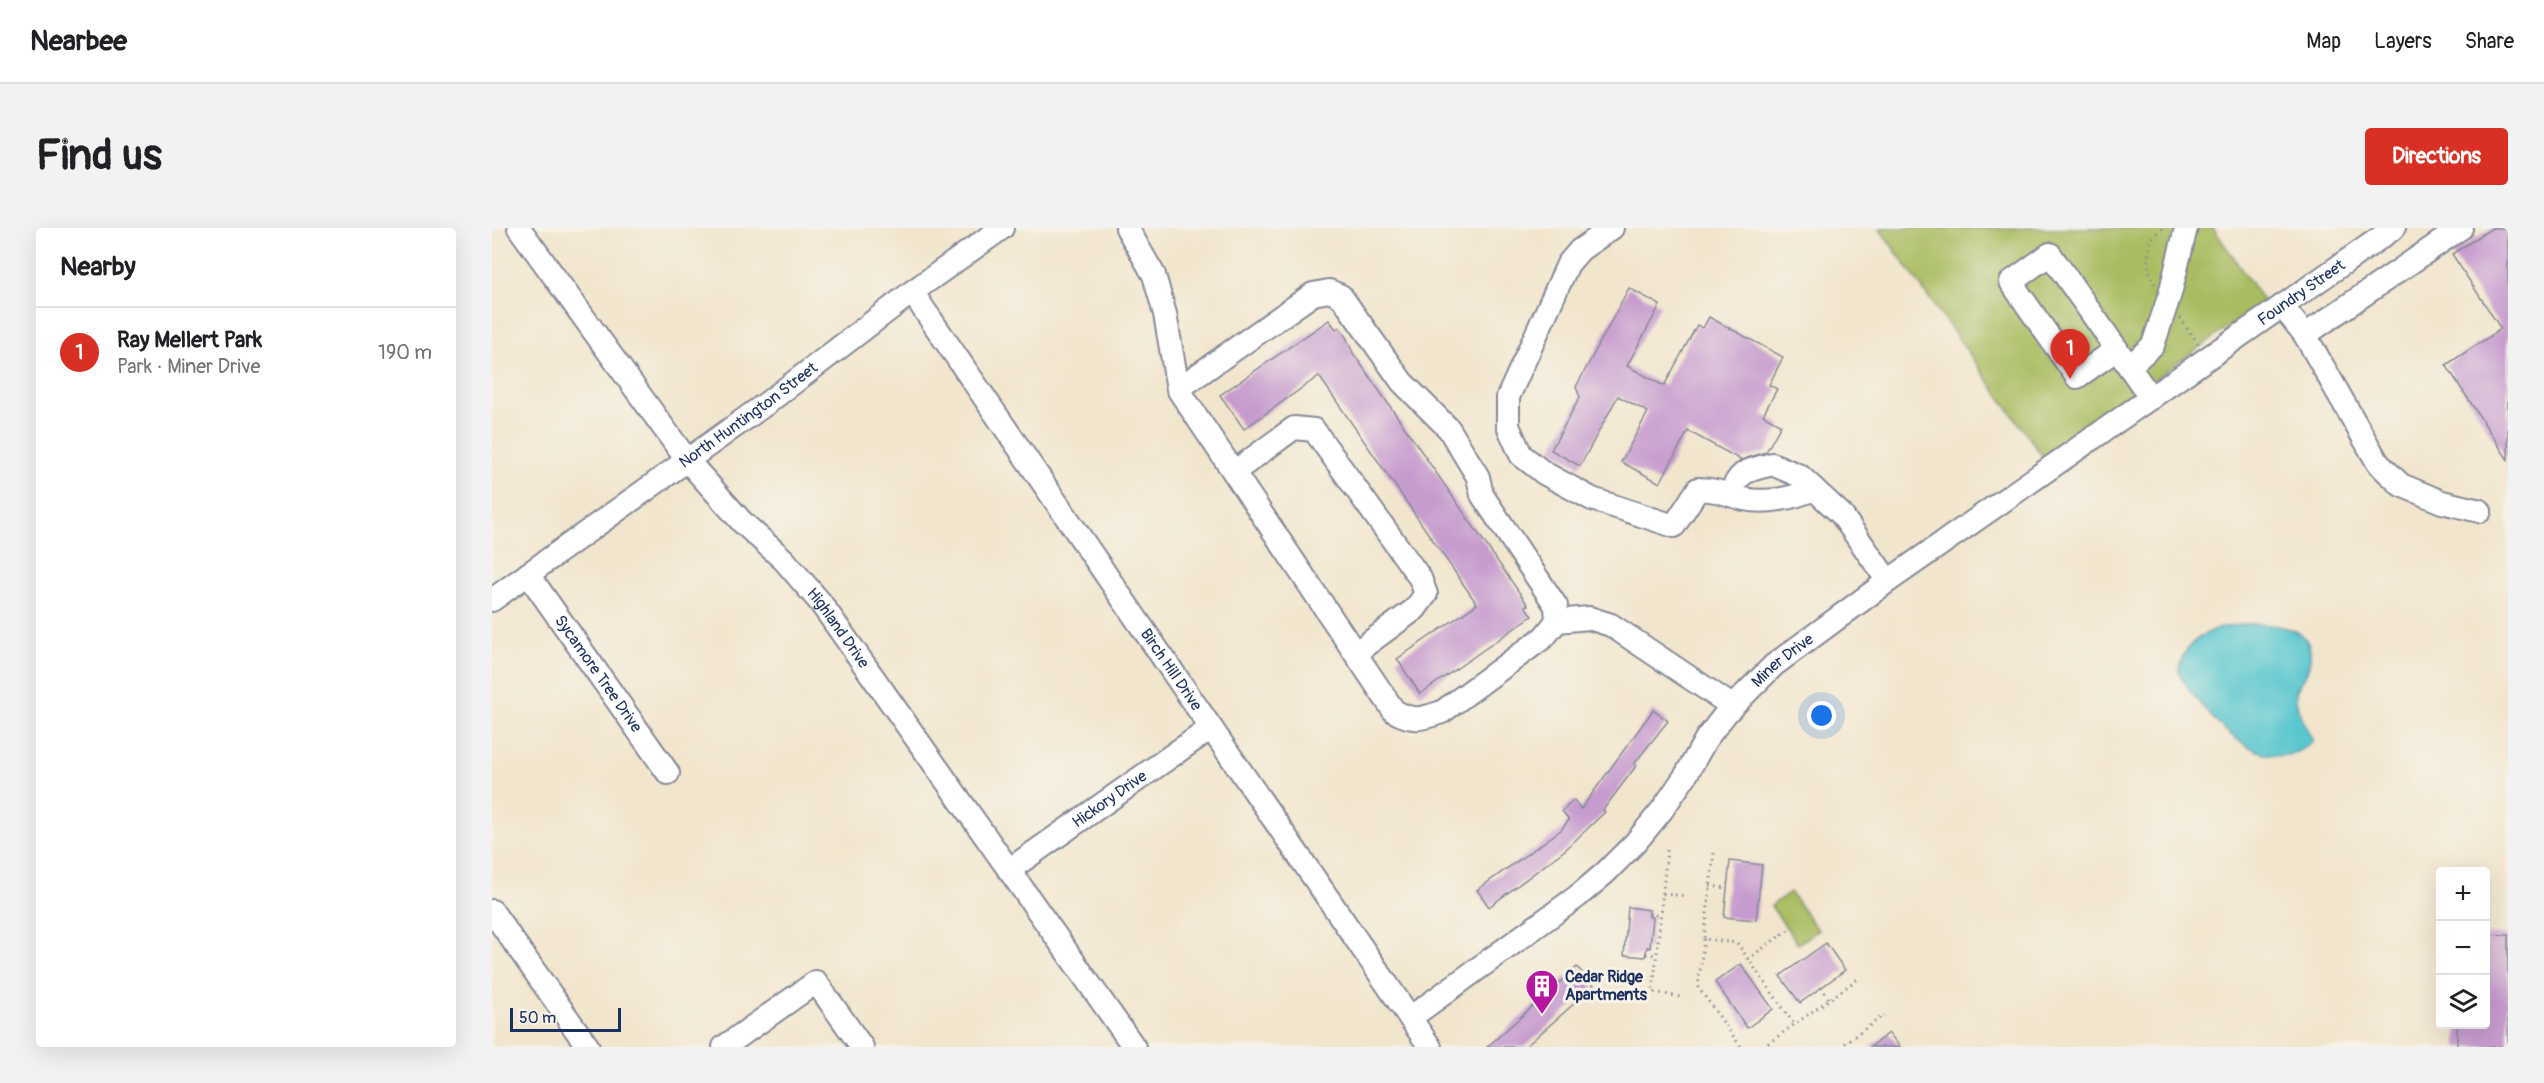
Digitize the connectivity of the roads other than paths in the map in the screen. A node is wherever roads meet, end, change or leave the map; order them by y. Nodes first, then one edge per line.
1 (519, 228) edge
2 (1002, 228) edge
3 (1127, 228) edge
4 (1612, 228) edge
5 (2186, 228) edge
6 (2394, 228) edge
7 (2461, 228) edge
8 (912, 292) junction
9 (2282, 306) junction
10 (2305, 335) junction
11 (2123, 358) junction
12 (2208, 358) joint
13 (1178, 389) junction
14 (2151, 398) junction
15 (687, 460) junction
16 (1234, 472) junction
17 (1814, 489) junction
18 (1731, 494) junction
19 (2480, 511) dead end
20 (528, 574) junction
21 (1888, 581) junction
22 (492, 600) edge
23 (1557, 621) junction
24 (1355, 653) junction
25 (1732, 706) junction
26 (1211, 728) junction
27 (668, 773) dead end
28 (1009, 870) junction
29 (492, 910) edge
30 (1410, 1017) junction
31 (588, 1047) edge
32 (724, 1047) edge
33 (862, 1047) edge
34 (1134, 1047) edge
35 (1430, 1047) edge

1 - 15 street, Highland Drive
2 - 8 street, North Huntington Street
3 - 13 street
4 - 18 street
5 - 11 street
6 - 9 street, Foundry Street
7 - 10 street
8 - 15 street, North Huntington Street
8 - 26 street, Birch Hill Drive
9 - 10 street
9 - 12 street, Foundry Street
10 - 19 street
11 - 11 street
11 - 14 street
12 - 14 street, Miner Drive
13 - 16 street
13 - 23 street
14 - 21 street, Miner Drive
15 - 20 street, North Huntington Street
15 - 28 street, Highland Drive
16 - 24 street
16 - 24 street
17 - 18 street
17 - 18 street
17 - 21 street
20 - 22 street, North Huntington Street
20 - 27 street, Sycamore Tree Drive
21 - 25 street, Miner Drive
23 - 24 street
23 - 25 street
25 - 30 street, Miner Drive
26 - 28 street, Hickory Drive
26 - 30 street, Birch Hill Drive
28 - 34 street, Highland Drive
29 - 31 street
30 - 35 street, Birch Hill Drive
32 - 33 street

